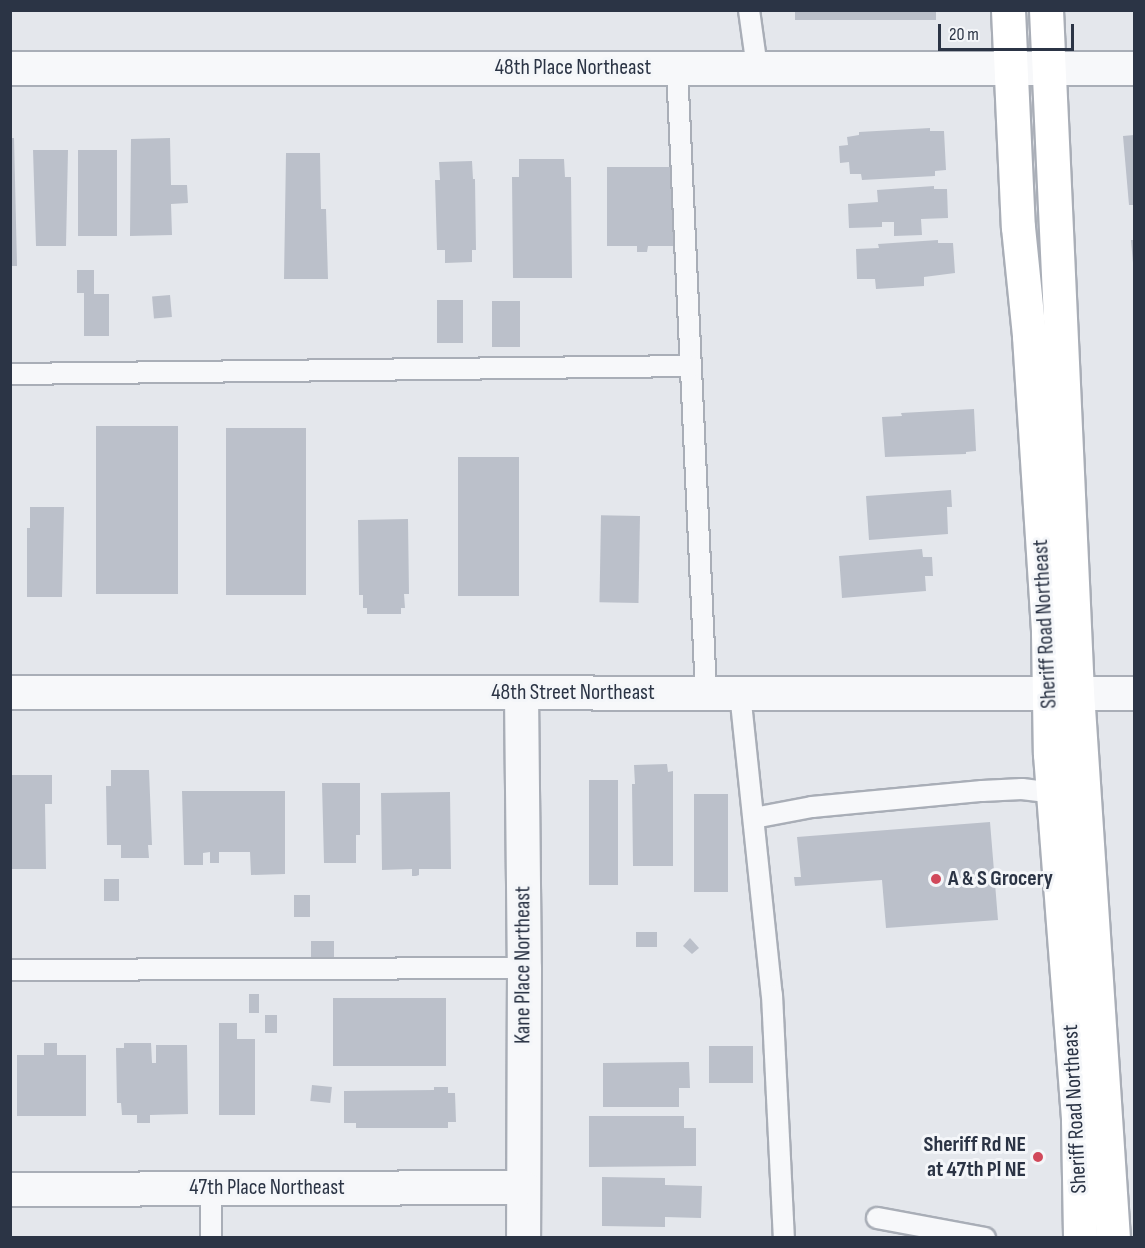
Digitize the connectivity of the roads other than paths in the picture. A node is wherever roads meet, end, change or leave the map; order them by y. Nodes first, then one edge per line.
1 (749, 10) edge
2 (1008, 10) edge
3 (1046, 10) edge
4 (1048, 67) junction
5 (10, 68) edge
6 (677, 68) junction
7 (757, 68) junction
8 (1012, 68) junction
9 (1134, 68) edge
10 (691, 366) junction
11 (10, 374) edge
12 (10, 692) edge
13 (1063, 692) junction
14 (521, 693) junction
15 (706, 693) junction
16 (740, 693) junction
17 (1134, 693) edge
18 (1053, 793) junction
19 (754, 818) junction
20 (524, 968) junction
21 (10, 970) edge
22 (523, 1187) junction
23 (211, 1188) junction
24 (10, 1189) edge
25 (877, 1218) dead end
26 (211, 1238) edge
27 (523, 1238) edge
28 (784, 1238) edge
29 (986, 1238) edge
30 (1080, 1238) edge
31 (1113, 1238) edge

1 - 7 lane
2 - 8 main road, Sheriff Road Northeast
3 - 4 main road, Sheriff Road Northeast
4 - 8 street, 48th Place Northeast
4 - 9 street, 48th Place Northeast
4 - 13 main road, Sheriff Road Northeast
5 - 6 street, 48th Place Northeast
6 - 7 street, 48th Place Northeast
6 - 10 lane
7 - 8 street, 48th Place Northeast
8 - 13 main road, Sheriff Road Northeast
10 - 11 lane
10 - 15 lane
12 - 14 street, 48th Street Northeast
13 - 16 street, 48th Street Northeast
13 - 17 street, 48th Street Northeast
13 - 18 main road, Sheriff Road Northeast
13 - 31 main road, Sheriff Road Northeast
14 - 15 street, 48th Street Northeast
14 - 20 street, Kane Place Northeast
15 - 16 street, 48th Street Northeast
16 - 19 lane
18 - 19 lane
18 - 30 main road, Sheriff Road Northeast
19 - 28 lane
20 - 21 lane
20 - 22 street, Kane Place Northeast
22 - 23 street, 47th Place Northeast
22 - 27 street, Kane Place Northeast
23 - 24 street, 47th Place Northeast
23 - 26 lane
25 - 29 lane

